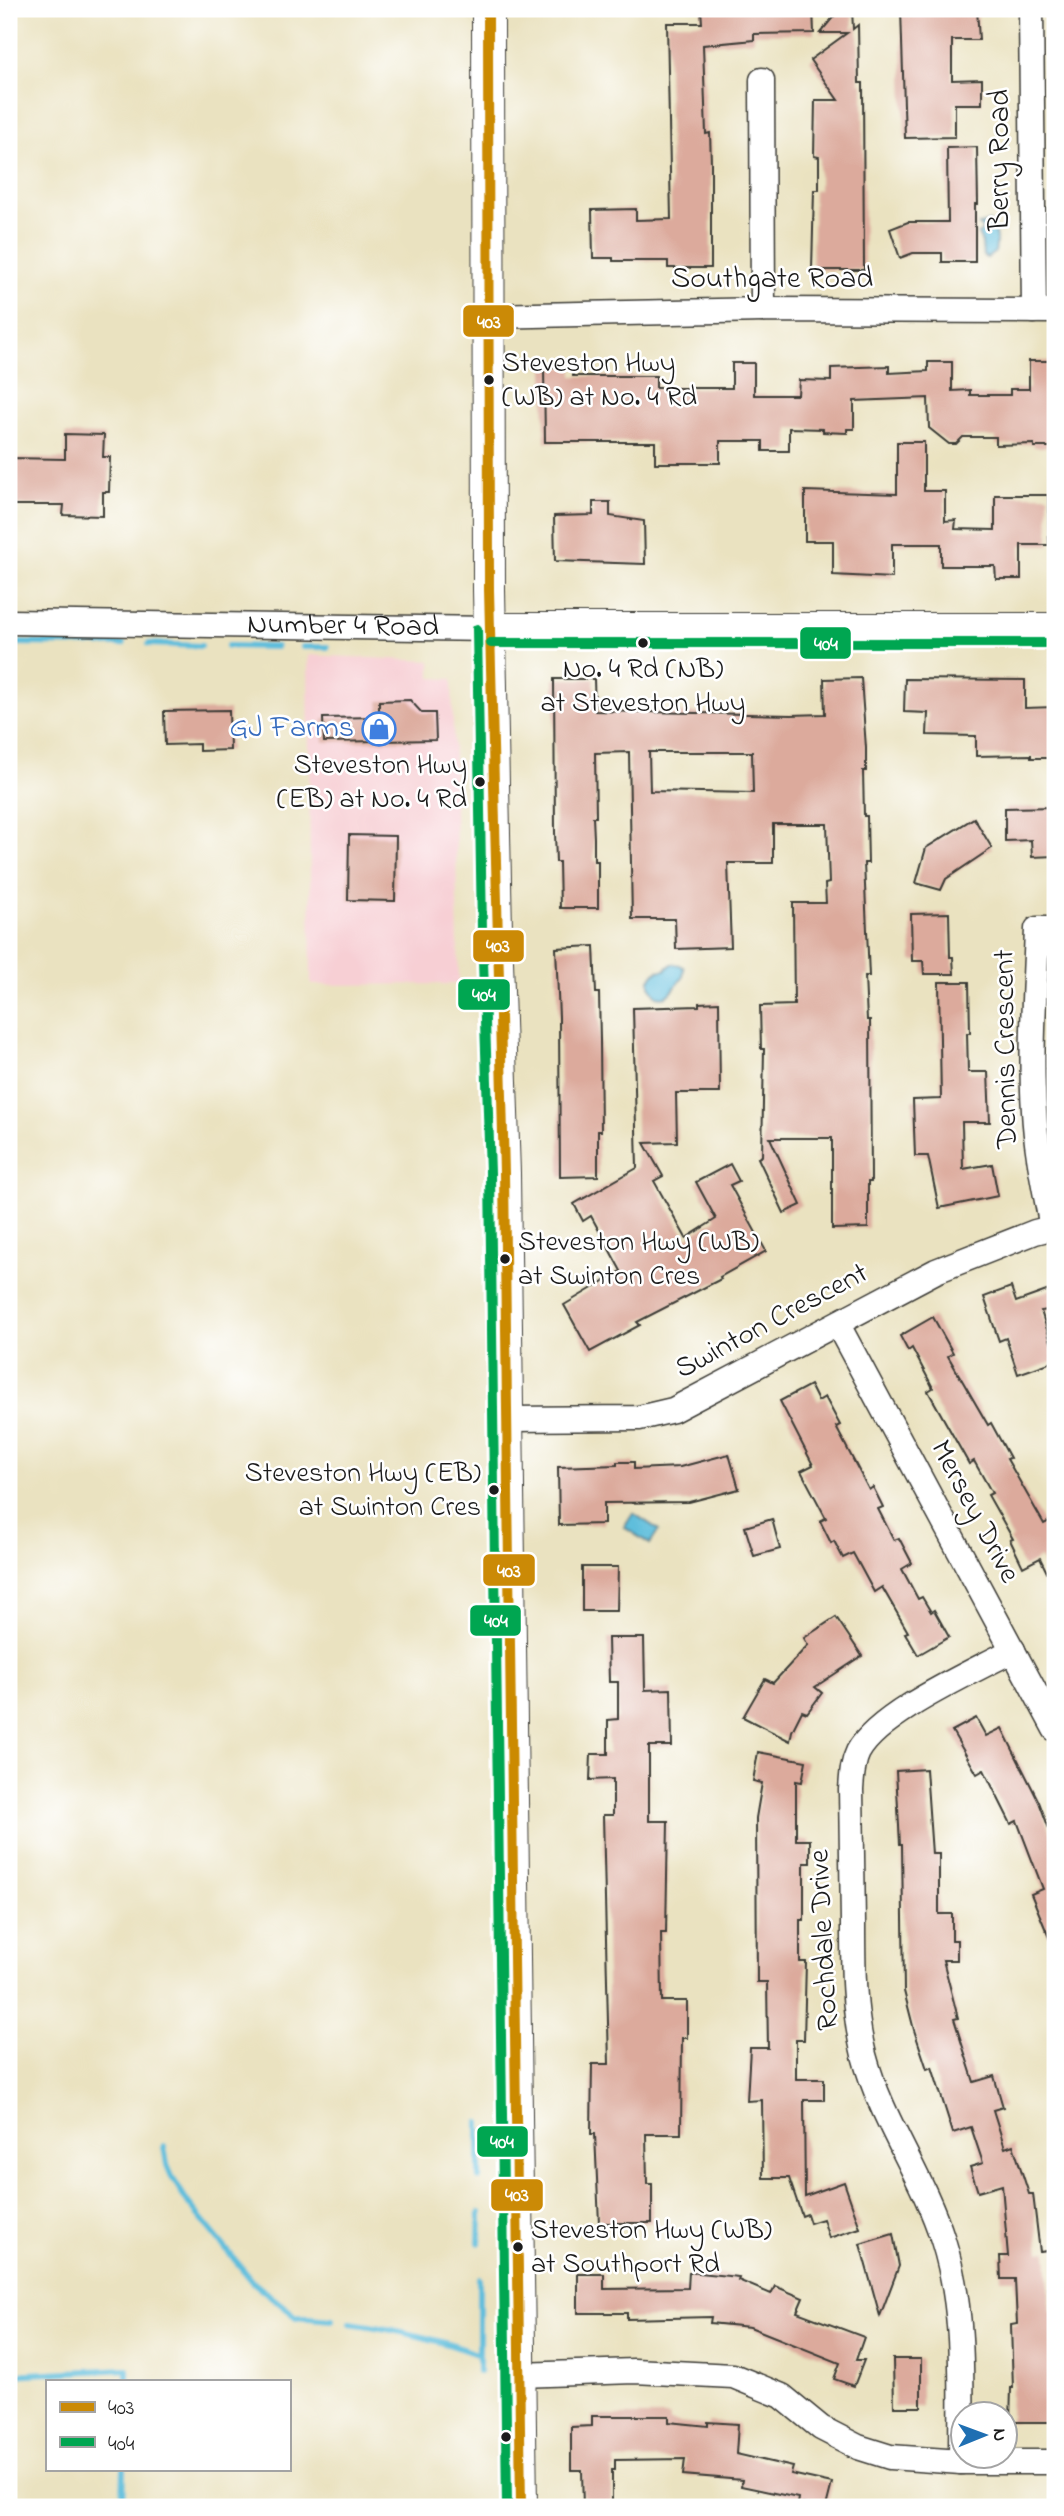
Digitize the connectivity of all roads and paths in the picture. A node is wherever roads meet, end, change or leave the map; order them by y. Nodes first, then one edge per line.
1 (488, 9) edge
2 (1031, 9) edge
3 (762, 80) dead end
4 (763, 310) junction
5 (1044, 311) edge
6 (489, 316) junction
7 (9, 622) edge
8 (491, 629) junction
9 (1055, 629) edge
10 (1055, 929) edge
11 (1054, 1228) edge
12 (838, 1325) junction
13 (507, 1419) junction
14 (1013, 1650) junction
15 (1055, 1729) edge
16 (520, 2375) junction
17 (961, 2400) edge
18 (948, 2461) edge
19 (1018, 2462) edge
20 (1055, 2462) edge
21 (521, 2507) edge

1 - 6 main road
2 - 5 street, Berry Road
3 - 4 street
4 - 5 street, Southgate Road
4 - 6 street, Southgate Road
6 - 8 main road
7 - 8 street, Number 4 Road
8 - 9 main road, Number 4 Road
8 - 13 main road
10 - 11 street, Dennis Crescent
11 - 12 street, Swinton Crescent
12 - 13 street, Swinton Crescent
12 - 14 street, Mersey Drive
13 - 16 main road
14 - 15 street, Mersey Drive
14 - 17 street, Rochdale Drive
16 - 18 street
16 - 21 main road
19 - 20 street

